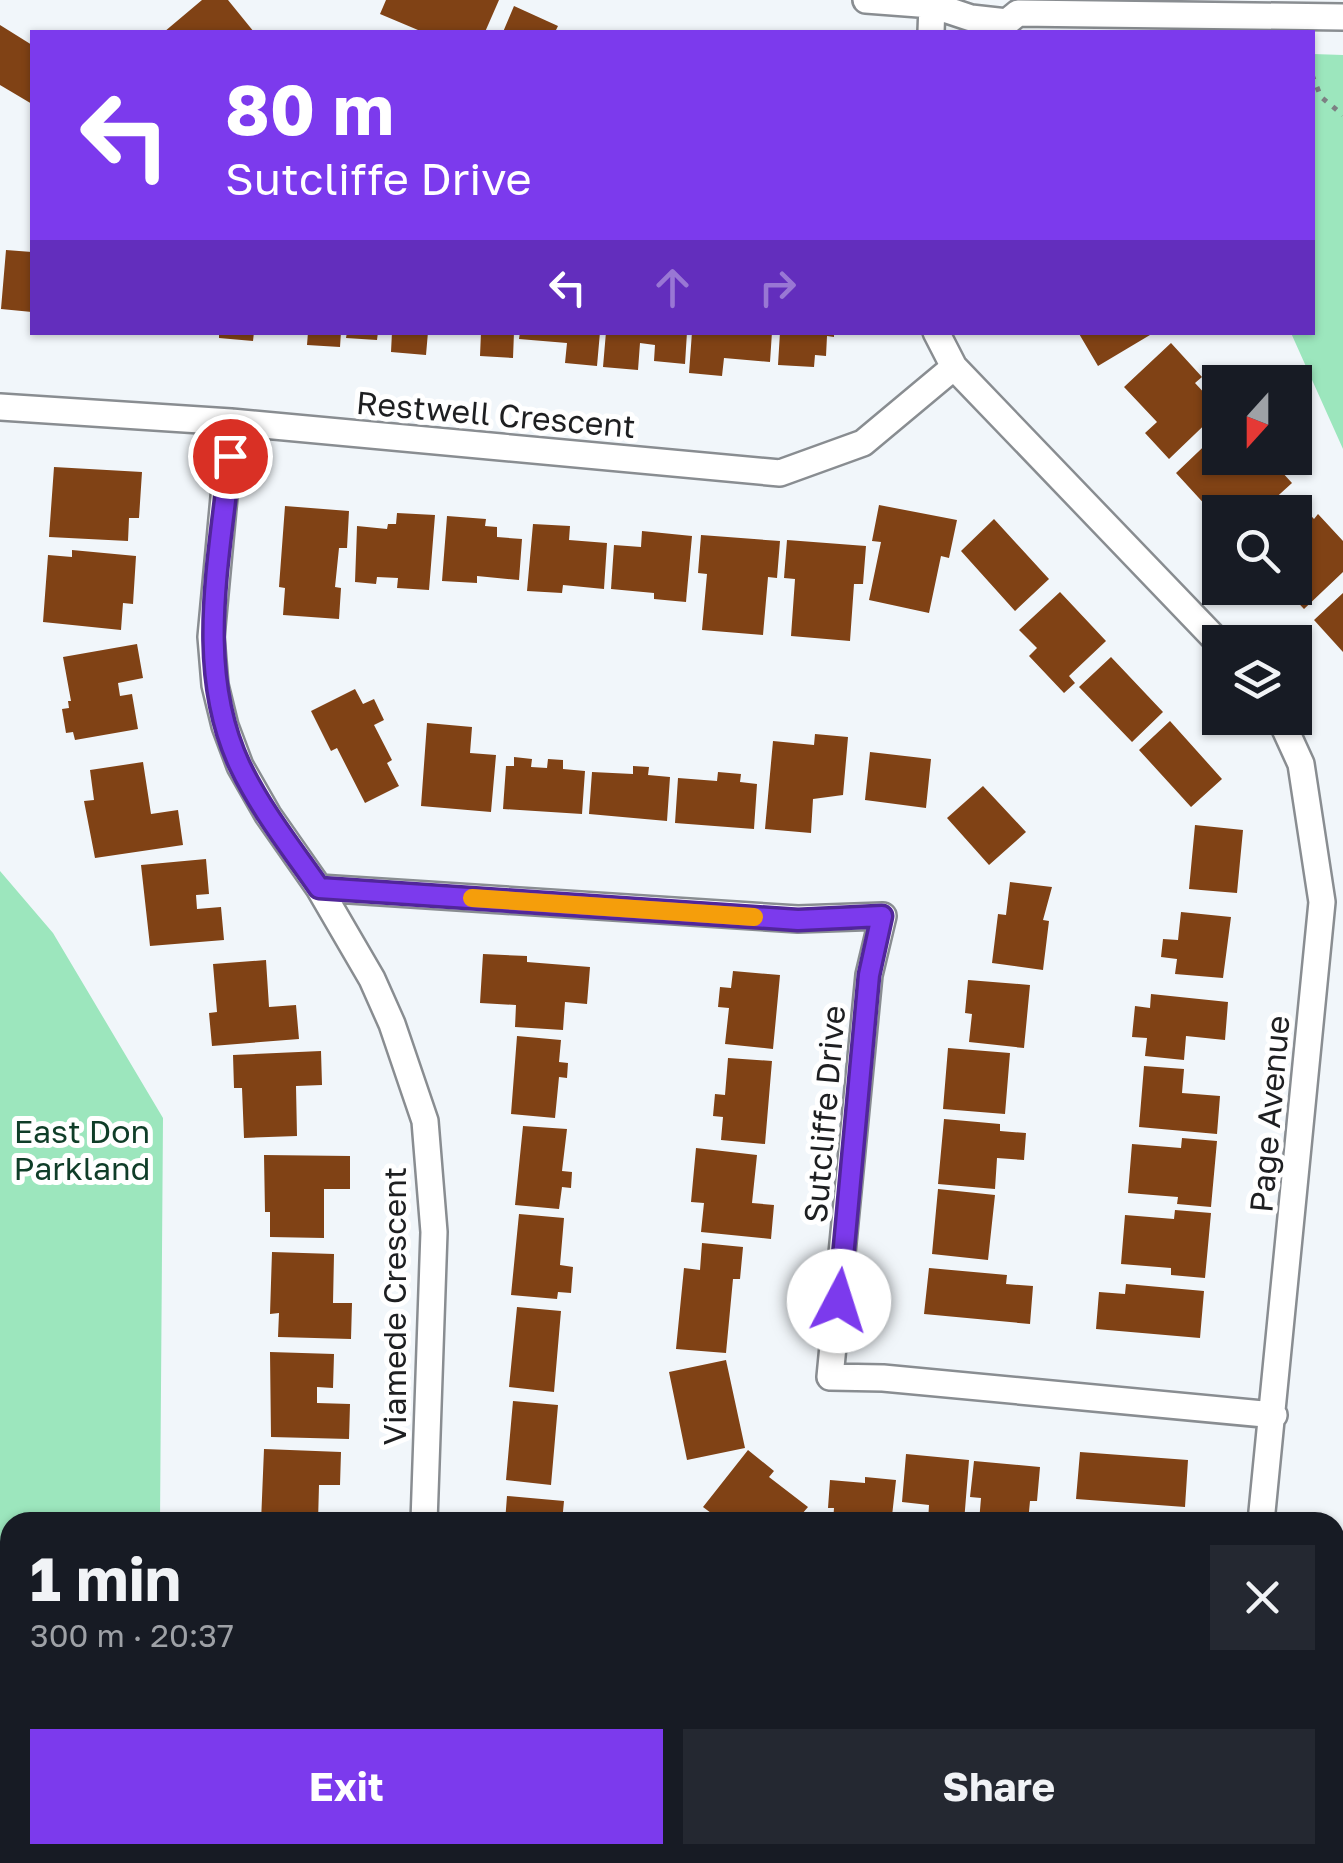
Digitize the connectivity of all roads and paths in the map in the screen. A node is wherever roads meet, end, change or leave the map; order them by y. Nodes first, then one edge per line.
1 (866, 0) edge
2 (958, 0) edge
3 (932, 5) junction
4 (1010, 6) edge
5 (1343, 17) edge
6 (931, 30) edge
7 (1315, 81) edge
8 (1343, 115) edge
9 (938, 335) edge
10 (954, 366) junction
11 (0, 407) edge
12 (232, 422) junction
13 (1202, 625) edge
14 (1288, 735) edge
15 (319, 888) junction
16 (1332, 904) edge
17 (1274, 1415) junction
18 (424, 1512) edge
19 (1263, 1512) edge

1 - 3 street
2 - 3 street
3 - 4 street
3 - 6 street
4 - 5 street
7 - 8 path
9 - 10 street
10 - 12 street, Restwell Crescent
10 - 13 street
11 - 12 street, Restwell Crescent
12 - 15 street, Viamede Crescent
14 - 16 street, Page Avenue
15 - 17 street, Sutcliffe Drive
15 - 18 street, Viamede Crescent
16 - 17 street, Page Avenue
17 - 19 street, Page Avenue

